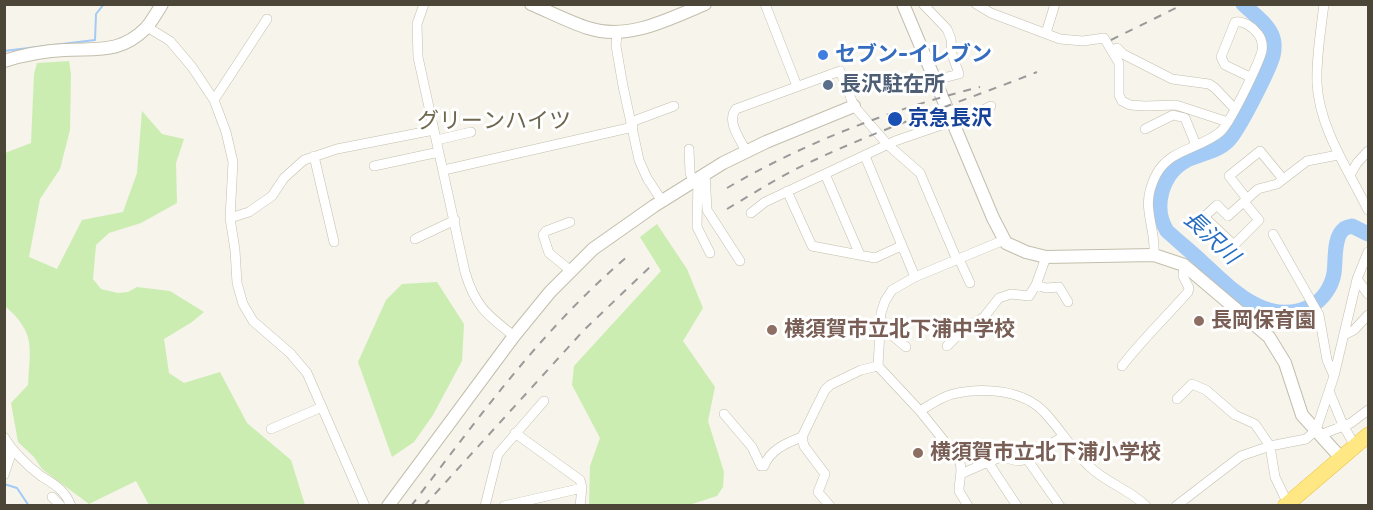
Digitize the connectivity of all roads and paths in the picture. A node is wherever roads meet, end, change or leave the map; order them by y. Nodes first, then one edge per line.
1 (162, 4) edge
2 (424, 4) edge
3 (531, 4) edge
4 (705, 4) edge
5 (765, 4) edge
6 (923, 4) edge
7 (976, 4) edge
8 (1055, 4) edge
9 (1324, 4) edge
10 (908, 6) edge
11 (267, 19) dead end
12 (147, 27) junction
13 (617, 32) junction
14 (1046, 33) junction
15 (1111, 51) junction
16 (4, 61) edge
17 (1250, 77) junction
18 (935, 80) junction
19 (797, 86) junction
20 (214, 100) junction
21 (674, 106) dead end
22 (854, 106) junction
23 (991, 106) dead end
24 (1235, 109) junction
25 (1228, 122) junction
26 (953, 123) junction
27 (632, 124) junction
28 (1145, 129) dead end
29 (434, 130) junction
30 (471, 132) dead end
31 (436, 140) junction
32 (887, 144) junction
33 (1196, 145) junction
34 (689, 149) dead end
35 (746, 151) junction
36 (1368, 151) edge
37 (440, 152) junction
38 (1338, 155) junction
39 (314, 156) junction
40 (865, 156) junction
41 (374, 166) dead end
42 (444, 170) junction
43 (825, 174) junction
44 (1350, 175) junction
45 (699, 177) junction
46 (1283, 179) junction
47 (788, 191) junction
48 (1245, 200) junction
49 (662, 201) junction
50 (1368, 210) edge
51 (751, 213) dead end
52 (230, 218) junction
53 (454, 220) junction
54 (570, 222) dead end
55 (1273, 234) dead end
56 (415, 239) dead end
57 (1004, 240) junction
58 (334, 242) dead end
59 (901, 246) junction
60 (1368, 252) edge
61 (710, 253) dead end
62 (860, 255) junction
63 (1154, 255) junction
64 (1046, 257) junction
65 (958, 260) junction
66 (740, 261) dead end
67 (1184, 265) junction
68 (570, 271) junction
69 (915, 277) junction
70 (1357, 279) junction
71 (970, 284) dead end
72 (1036, 285) junction
73 (1368, 294) edge
74 (1068, 302) dead end
75 (1368, 315) edge
76 (880, 325) junction
77 (1346, 334) junction
78 (514, 336) junction
79 (947, 346) dead end
80 (906, 347) dead end
81 (878, 366) junction
82 (1122, 366) dead end
83 (1334, 376) junction
84 (1329, 391) junction
85 (1177, 399) dead end
86 (544, 401) dead end
87 (322, 407) junction
88 (1368, 410) edge
89 (920, 411) junction
90 (724, 414) dead end
91 (1343, 425) junction
92 (271, 429) dead end
93 (1318, 432) junction
94 (515, 434) junction
95 (1368, 435) edge
96 (802, 437) junction
97 (1062, 437) junction
98 (7, 441) edge
99 (1270, 446) junction
100 (1355, 446) junction
101 (1341, 458) junction
102 (1027, 459) junction
103 (988, 462) junction
104 (962, 474) junction
105 (4, 475) edge
106 (582, 488) junction
107 (52, 497) dead end
108 (1287, 505) edge
109 (61, 506) edge
110 (71, 506) edge
111 (365, 506) edge
112 (388, 506) edge
113 (485, 506) edge
114 (504, 506) edge
115 (580, 506) edge
116 (830, 506) edge
117 (968, 506) edge
118 (1017, 506) edge
119 (1060, 506) edge
120 (1146, 506) edge
121 (1176, 506) edge

1 - 12 street
2 - 29 street
3 - 13 street
4 - 13 street
5 - 19 street
6 - 18 street
7 - 14 street
8 - 14 street
9 - 38 street
10 - 18 street
11 - 20 street
12 - 16 street
12 - 20 street
13 - 27 street
14 - 15 street
15 - 24 street
15 - 25 street
17 - 17 street
17 - 24 street
18 - 26 street
19 - 22 street
19 - 35 street
20 - 52 street
21 - 27 street
22 - 32 street
22 - 35 street
23 - 26 street
24 - 25 street
25 - 33 street
26 - 32 street
26 - 57 street
27 - 42 street
27 - 49 street
28 - 33 street
29 - 31 street
29 - 39 street
30 - 31 street
31 - 37 street
32 - 40 street
32 - 65 street
33 - 63 street
34 - 45 street
35 - 45 street
36 - 44 street
37 - 41 street
37 - 42 street
38 - 44 street
38 - 46 street
39 - 52 street
39 - 58 street
40 - 43 street
40 - 59 street
42 - 53 street
43 - 47 street
43 - 62 street
44 - 50 street
45 - 49 street
45 - 61 street
45 - 66 street
46 - 48 street
46 - 48 street
47 - 51 street
47 - 62 street
48 - 48 street
49 - 68 street
52 - 87 street
53 - 56 street
53 - 78 street
54 - 68 street
55 - 83 street
57 - 64 street
57 - 65 street
59 - 62 street
59 - 69 street
60 - 70 street
63 - 64 street
63 - 67 street
64 - 72 street
65 - 69 street
65 - 71 street
67 - 82 street
67 - 93 street
68 - 78 street
69 - 76 street
70 - 73 street
70 - 77 street
72 - 74 street
72 - 79 street
75 - 77 street
76 - 80 street
76 - 81 street
77 - 83 street
78 - 112 street
81 - 89 street
81 - 96 street
83 - 84 street
84 - 91 street
84 - 93 street
85 - 99 street
86 - 94 street
87 - 92 street
87 - 111 street
88 - 91 street
89 - 97 street
89 - 104 street
90 - 96 street
91 - 93 street
91 - 100 street
93 - 99 street
93 - 101 street
94 - 106 street
94 - 113 street
95 - 100 highway
96 - 116 street
97 - 102 street
97 - 120 street
98 - 105 street
98 - 110 street
99 - 108 street
99 - 121 street
100 - 101 highway
101 - 108 highway
102 - 103 street
102 - 119 street
103 - 104 street
103 - 118 street
104 - 117 street
106 - 114 street
106 - 115 street
107 - 109 street

